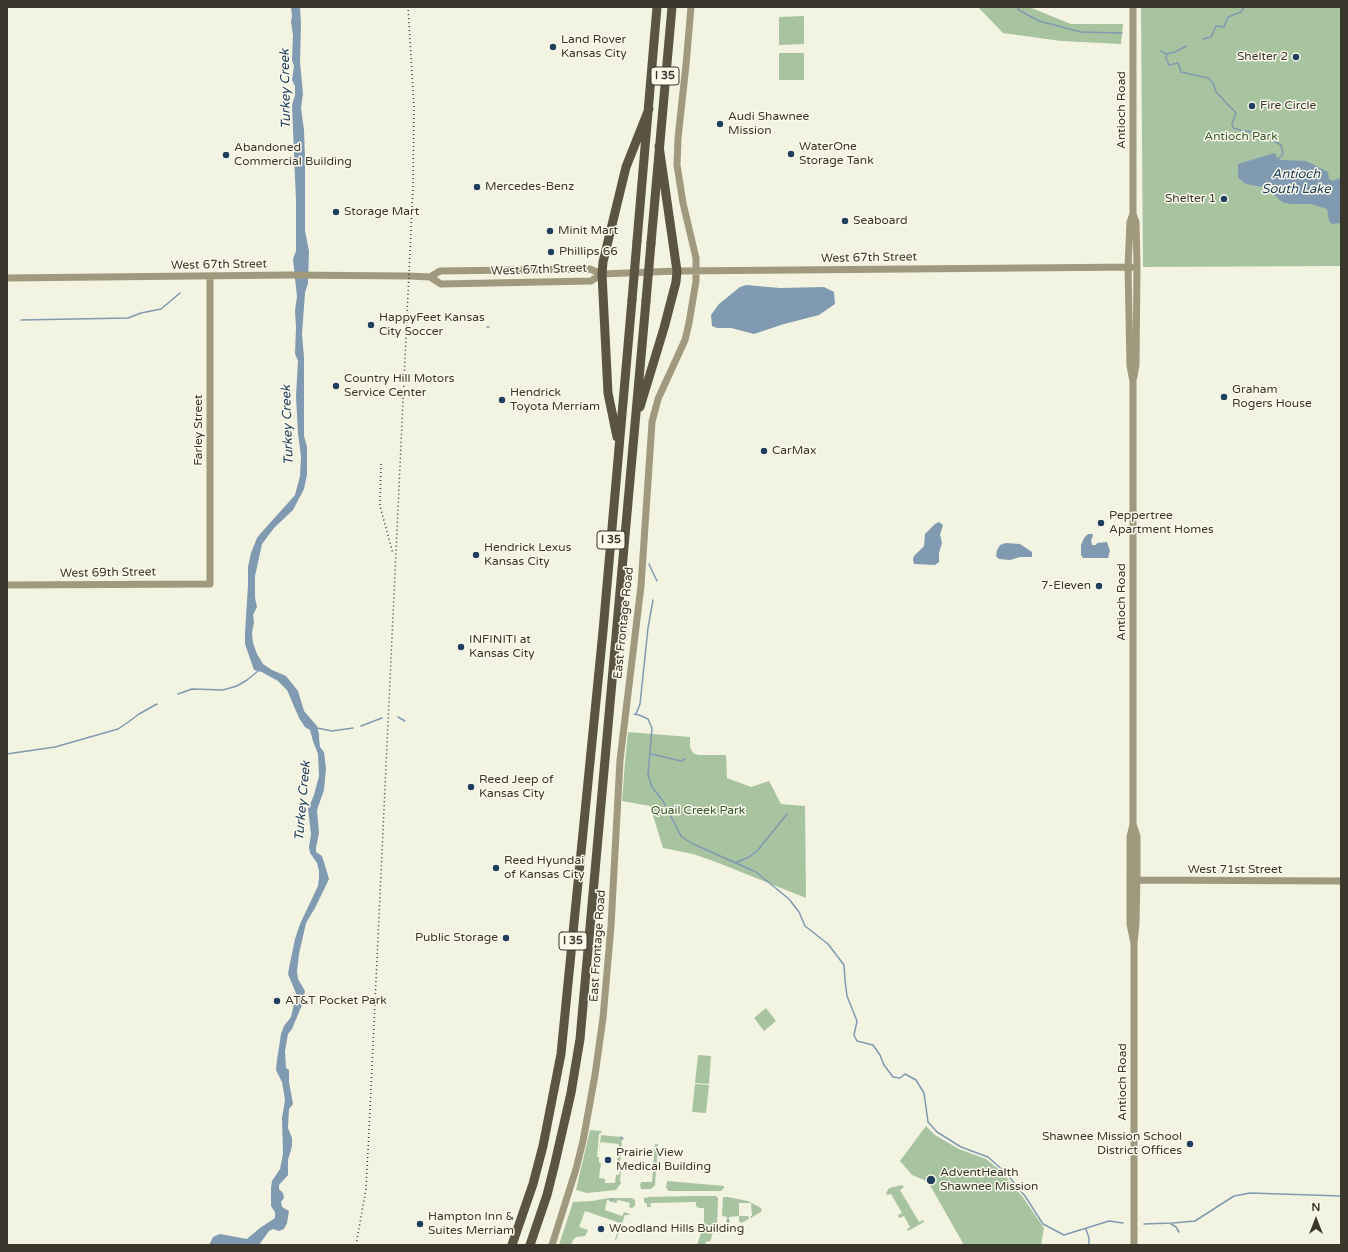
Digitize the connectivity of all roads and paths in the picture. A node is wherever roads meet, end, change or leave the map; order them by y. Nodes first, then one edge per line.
1 (657, 7) edge
2 (672, 7) edge
3 (691, 7) edge
4 (1132, 7) edge
5 (649, 109) junction
6 (659, 146) junction
7 (1133, 214) junction
8 (1128, 267) junction
9 (1137, 267) junction
10 (538, 270) junction
11 (677, 271) junction
12 (696, 271) junction
13 (602, 274) junction
14 (210, 277) junction
15 (430, 277) junction
16 (7, 278) edge
17 (538, 282) junction
18 (1133, 381) junction
19 (635, 423) junction
20 (619, 449) junction
21 (210, 584) joint
22 (7, 585) edge
23 (1133, 880) junction
24 (1341, 881) edge
25 (512, 1245) edge
26 (530, 1245) edge
27 (552, 1245) edge
28 (1134, 1245) edge

1 - 5 highway, I 35
2 - 6 highway, I 35
3 - 12 street, East Frontage Road
4 - 7 street, Antioch Road
5 - 13 highway
5 - 20 highway, I 35, bridge
6 - 11 highway
6 - 19 highway, I 35, bridge
7 - 8 street, Antioch Road
7 - 9 street, Antioch Road
8 - 9 street, West 67th Street
8 - 12 street, West 67th Street
8 - 18 street, Antioch Road
9 - 18 street, Antioch Road
10 - 13 street, West 67th Street
10 - 15 street, West 67th Street
10 - 17 street
11 - 12 street, West 67th Street
11 - 13 street, West 67th Street
11 - 19 highway
12 - 27 street, East Frontage Road
13 - 17 street, West 67th Street
13 - 20 highway
14 - 15 street, West 67th Street
14 - 16 street, West 67th Street
14 - 21 street, Farley Street
15 - 17 street, West 67th Street
18 - 23 street, Antioch Road
19 - 26 highway, I 35
20 - 25 highway, I 35
21 - 22 street, West 69th Street
23 - 24 street, West 71st Street
23 - 28 street, Antioch Road

